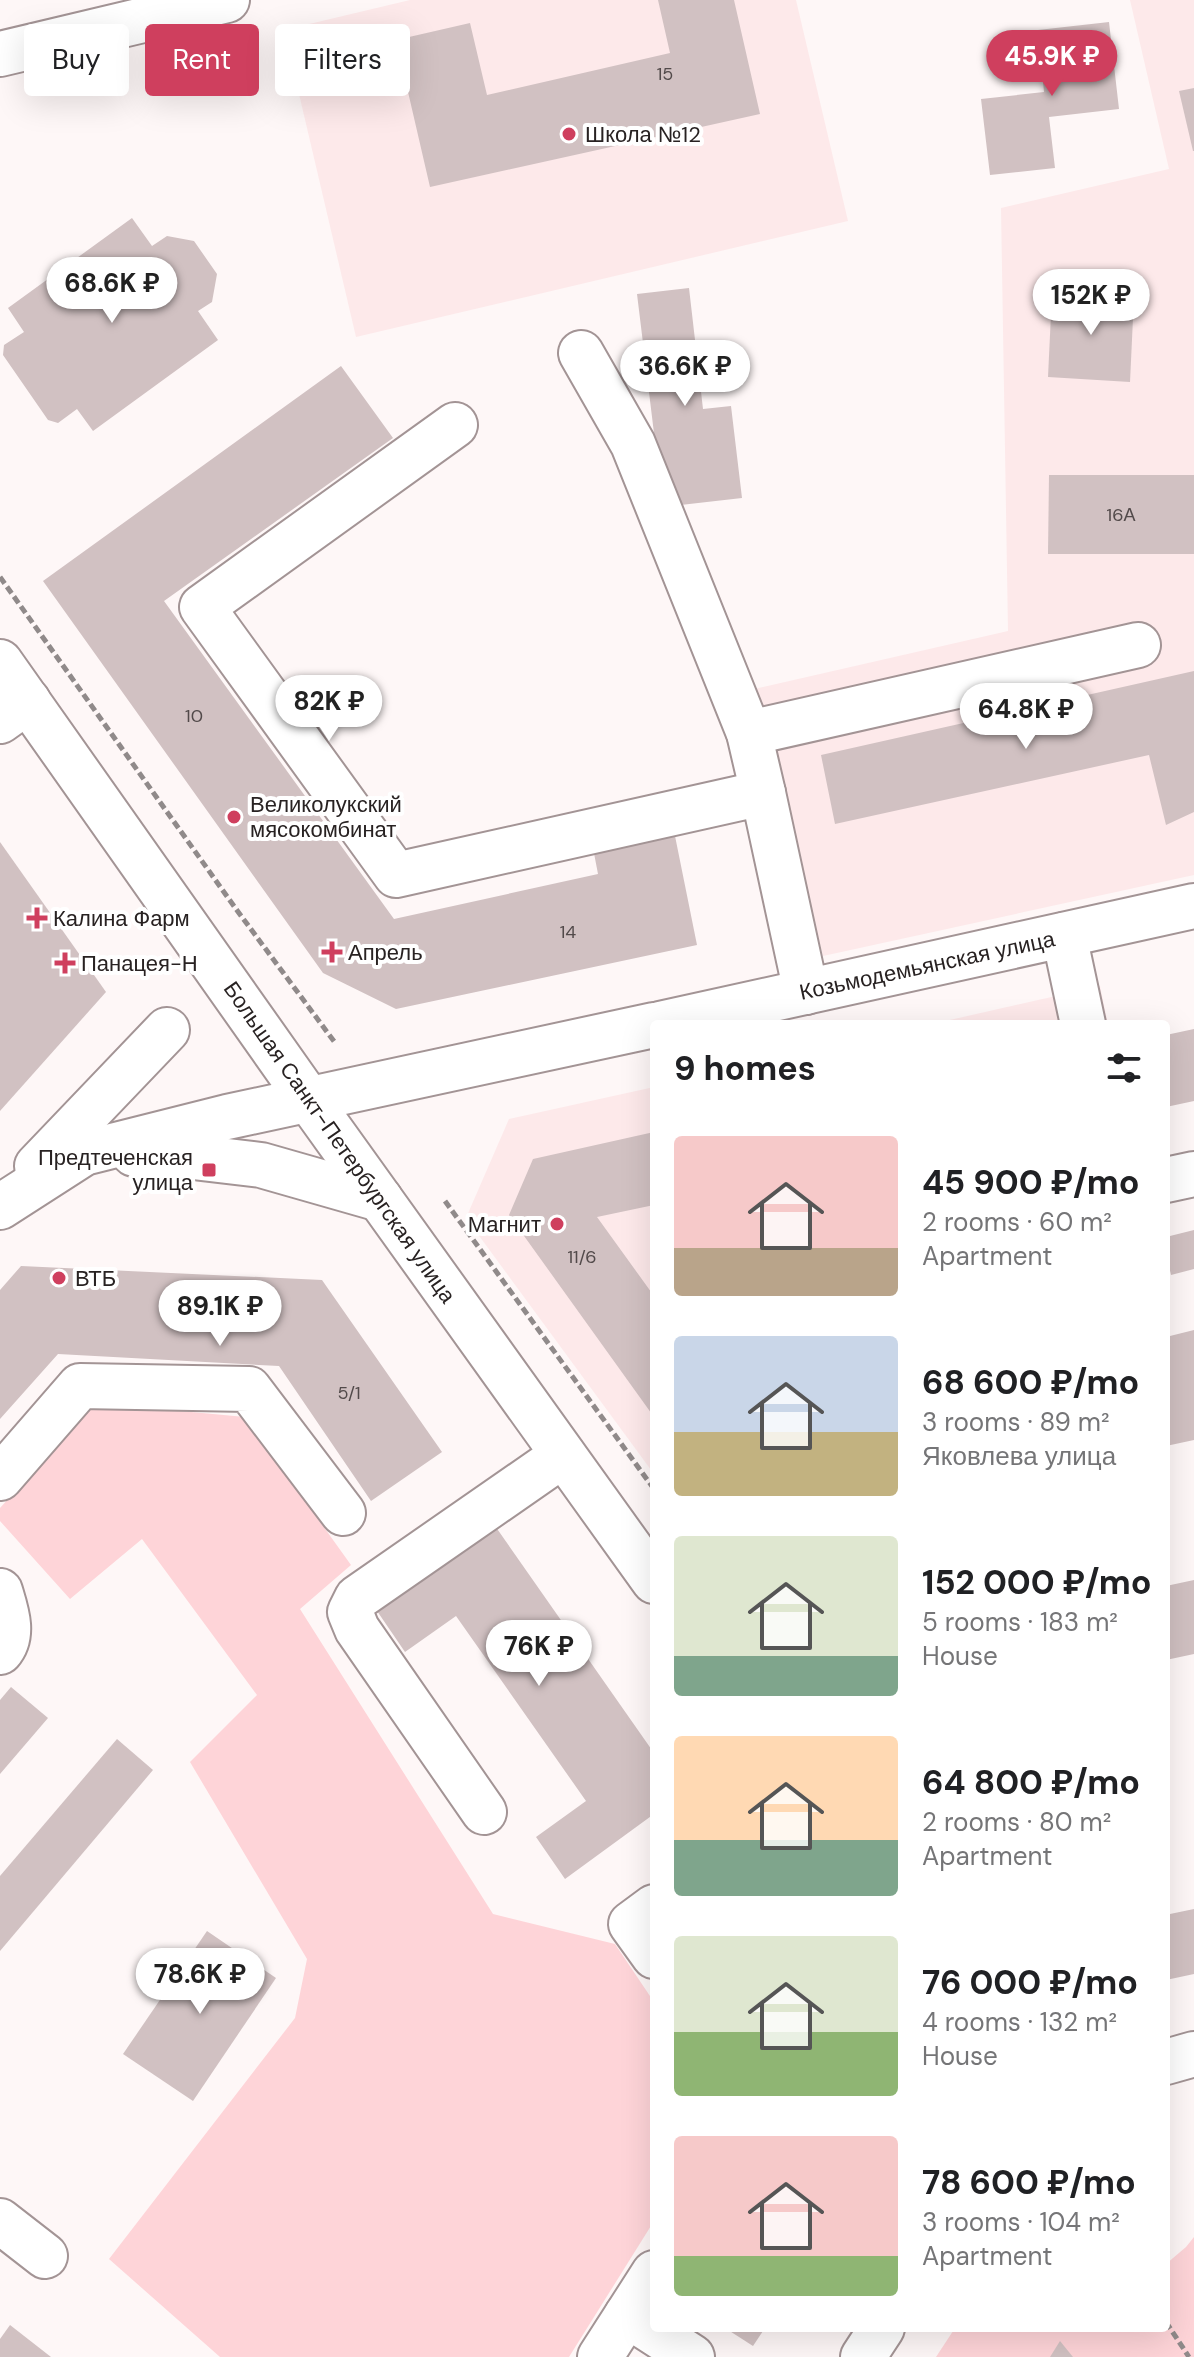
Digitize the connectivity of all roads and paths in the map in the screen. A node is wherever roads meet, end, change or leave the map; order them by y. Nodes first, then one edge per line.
1 (202, 3) edge
2 (0, 54) edge
3 (581, 353) dead end
4 (455, 425) dead end
5 (0, 577) edge
6 (1138, 645) dead end
7 (0, 662) edge
8 (14, 711) edge
9 (749, 733) junction
10 (763, 793) junction
11 (1194, 906) edge
12 (1064, 935) junction
13 (806, 992) junction
14 (711, 1019) edge
15 (1082, 1020) edge
16 (650, 1027) edge
17 (167, 1030) dead end
18 (336, 1044) dead end
19 (309, 1100) junction
20 (84, 1153) junction
21 (1194, 1174) edge
22 (1170, 1179) edge
23 (380, 1199) junction
24 (445, 1201) dead end
25 (0, 1206) edge
26 (563, 1455) junction
27 (0, 1478) edge
28 (650, 1483) edge
29 (343, 1513) dead end
30 (650, 1575) edge
31 (0, 1591) edge
32 (0, 1652) edge
33 (484, 1812) dead end
34 (650, 1910) edge
35 (650, 1950) edge
36 (1194, 2054) edge
37 (1170, 2061) edge
38 (0, 2221) edge
39 (45, 2256) dead end
40 (650, 2279) edge
41 (627, 2315) junction
42 (1170, 2328) edge
43 (650, 2330) edge
44 (653, 2332) edge
45 (879, 2332) edge
46 (600, 2357) edge
47 (692, 2357) edge
48 (863, 2357) edge
49 (1189, 2357) edge

1 - 2 street
3 - 9 street
4 - 10 street
5 - 18 path
6 - 9 street
7 - 8 street, Большая Санкт-Петербургская улица
8 - 19 street, Большая Санкт-Петербургская улица
9 - 10 street
10 - 13 street
11 - 12 street, Козьмодемьянская улица
12 - 13 street, Козьмодемьянская улица
12 - 15 street
13 - 14 street, Козьмодемьянская улица
16 - 19 street, Козьмодемьянская улица
17 - 25 street
19 - 20 street
19 - 23 street, Большая Санкт-Петербургская улица
20 - 23 street
20 - 25 street
21 - 22 street
23 - 26 street, Большая Санкт-Петербургская улица
24 - 28 path
26 - 30 street, Большая Санкт-Петербургская улица
26 - 33 street
27 - 29 street
31 - 32 street
34 - 35 street
36 - 37 street
38 - 39 street
40 - 41 street
41 - 43 street
41 - 46 street
42 - 49 path
44 - 47 street
45 - 48 street

